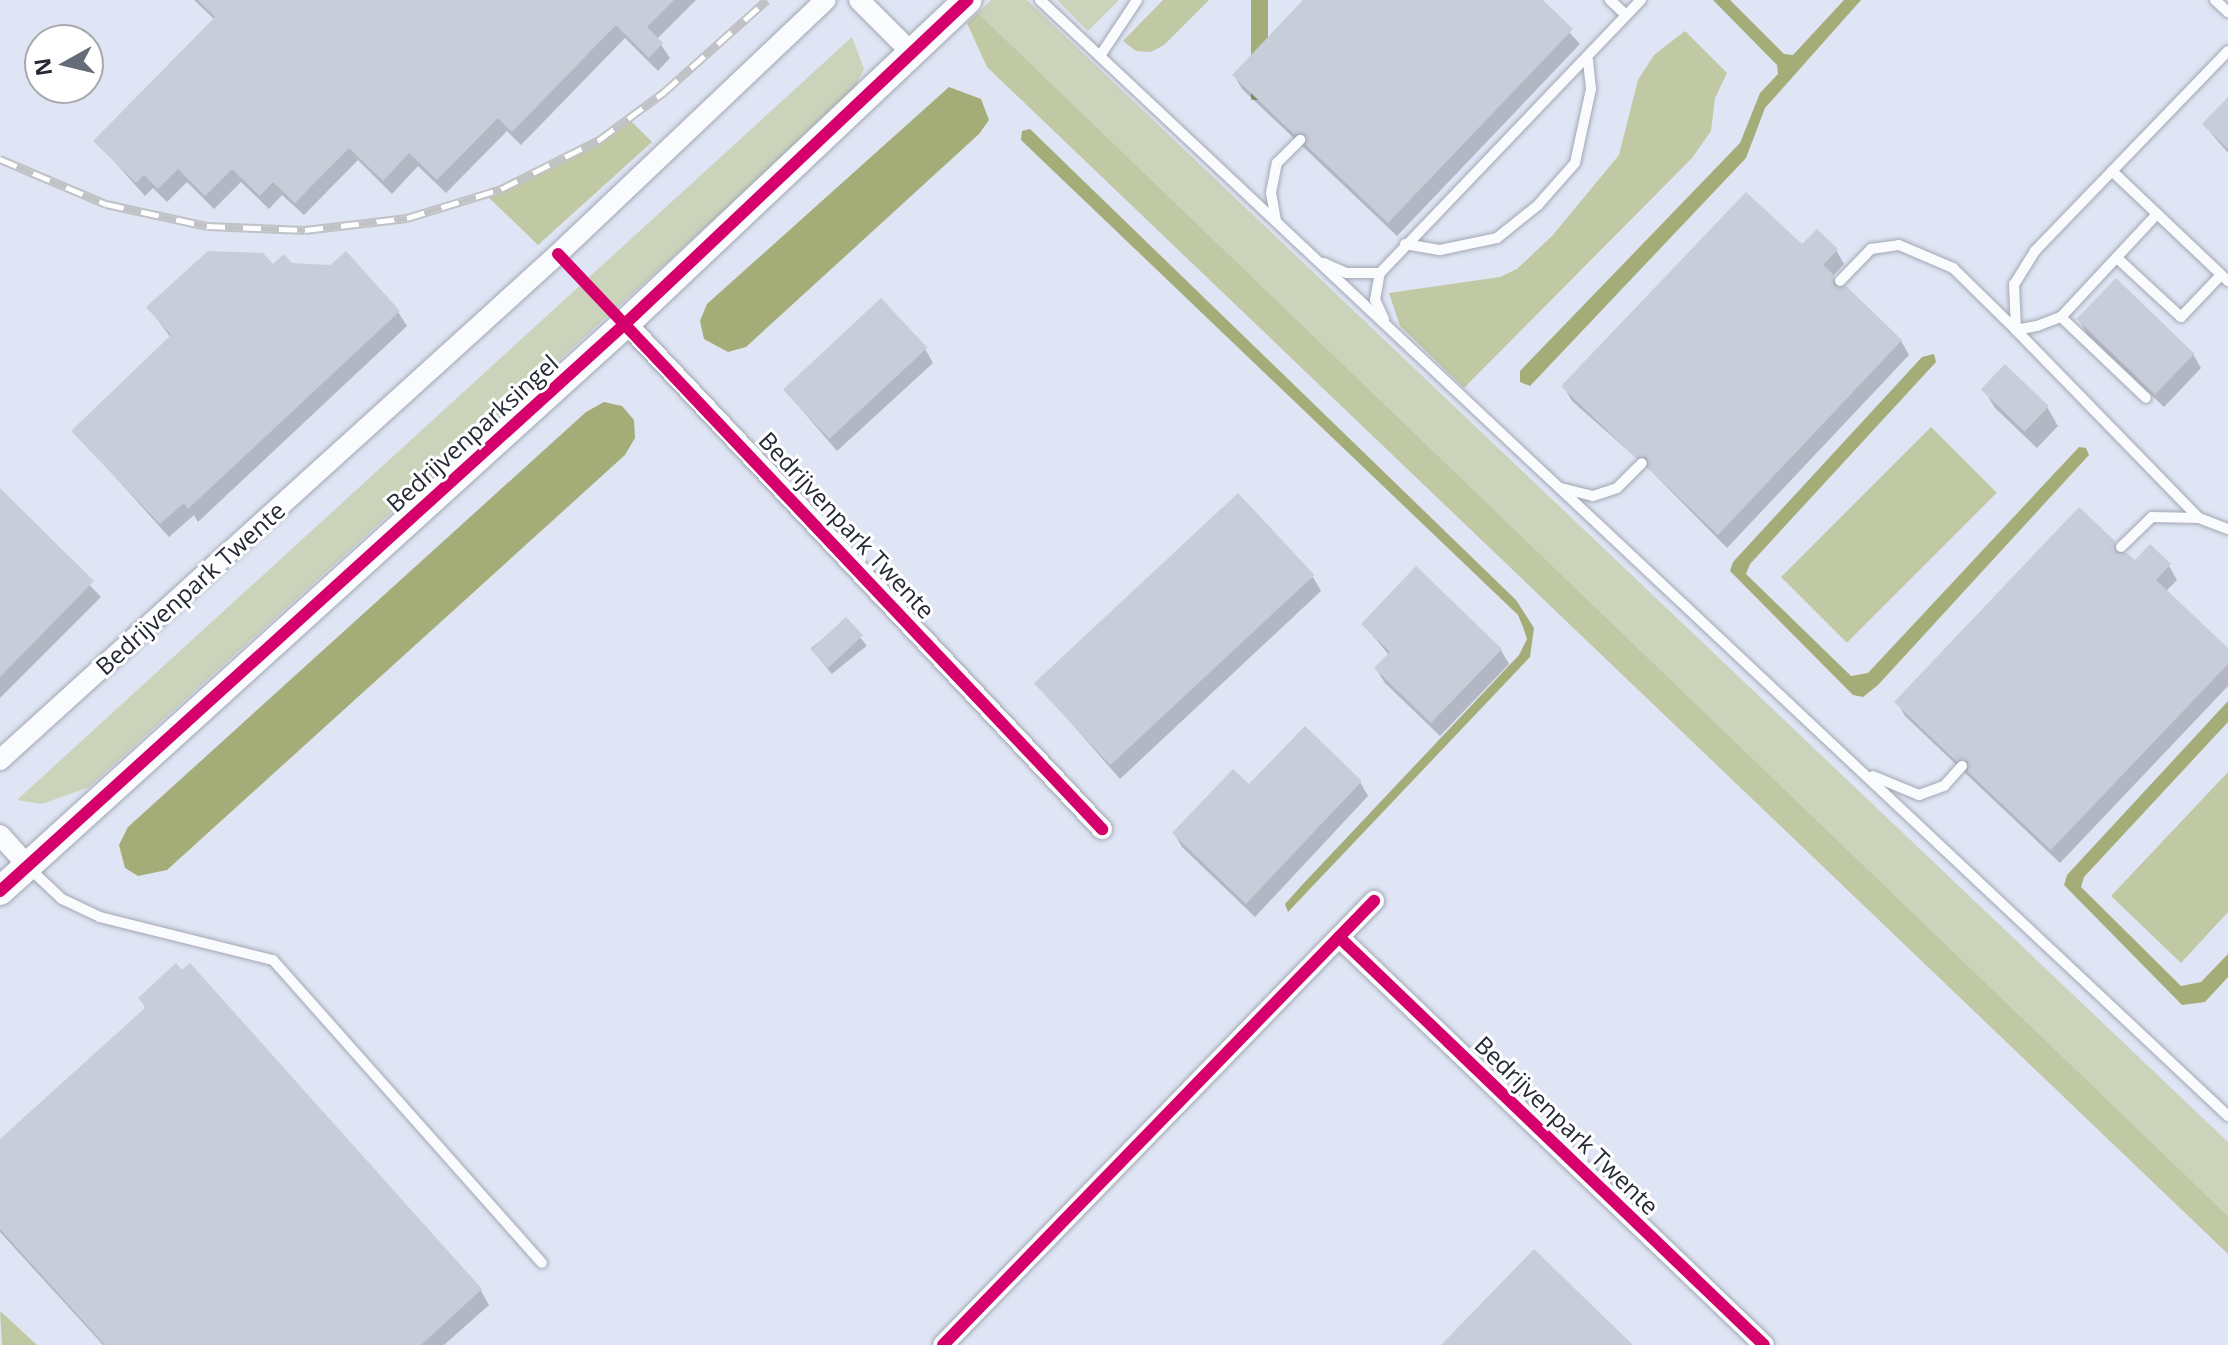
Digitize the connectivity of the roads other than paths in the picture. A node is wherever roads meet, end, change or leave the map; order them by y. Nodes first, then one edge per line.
1 (826, 0) edge
2 (859, 0) edge
3 (968, 0) edge
4 (1040, 0) edge
5 (1137, 0) edge
6 (1610, 0) edge
7 (1641, 0) edge
8 (2215, 0) edge
9 (2228, 12) edge
10 (1626, 15) junction
11 (2228, 51) edge
12 (913, 54) junction
13 (1100, 56) junction
14 (1588, 60) junction
15 (1300, 140) dead end
16 (2112, 171) junction
17 (2157, 214) junction
18 (1276, 221) junction
19 (1405, 244) junction
20 (2117, 258) junction
21 (1317, 260) junction
22 (1380, 273) junction
23 (2225, 278) edge
24 (1840, 281) dead end
25 (2061, 317) junction
26 (626, 323) junction
27 (1386, 325) junction
28 (2016, 330) junction
29 (2146, 398) dead end
30 (1642, 463) dead end
31 (1559, 488) junction
32 (2199, 518) junction
33 (2228, 529) edge
34 (2121, 547) dead end
35 (0, 760) edge
36 (1854, 764) junction
37 (1962, 766) dead end
38 (1102, 829) dead end
39 (0, 835) edge
40 (28, 866) junction
41 (0, 891) edge
42 (1374, 901) dead end
43 (1339, 937) junction
44 (2200, 1089) junction
45 (2228, 1105) edge
46 (2228, 1116) edge
47 (542, 1263) dead end
48 (943, 1345) edge
49 (1764, 1345) edge

1 - 35 street, Bedrijvenpark Twente
2 - 12 street
3 - 12 street, Bedrijvenparksingel
4 - 13 lane
5 - 13 lane
6 - 10 lane
7 - 10 lane
8 - 9 lane
10 - 14 lane
11 - 16 lane
12 - 26 street, Bedrijvenparksingel
13 - 18 lane
14 - 19 lane
14 - 19 lane
15 - 18 lane
16 - 17 lane
16 - 28 lane
17 - 20 lane
17 - 23 lane
18 - 21 lane
19 - 22 lane
20 - 23 lane
20 - 25 lane
21 - 22 lane
21 - 27 lane
22 - 27 lane
24 - 28 lane
25 - 28 lane
25 - 29 lane
26 - 38 street, Bedrijvenpark Twente
26 - 40 street, Bedrijvenparksingel
27 - 31 lane
28 - 32 lane
30 - 31 lane
31 - 36 lane
32 - 33 lane
32 - 34 lane
36 - 37 lane
36 - 44 lane
39 - 40 street
40 - 41 street, Bedrijvenparksingel
40 - 47 lane
42 - 43 street
43 - 48 street
43 - 49 street, Bedrijvenpark Twente
44 - 45 lane
44 - 46 lane

